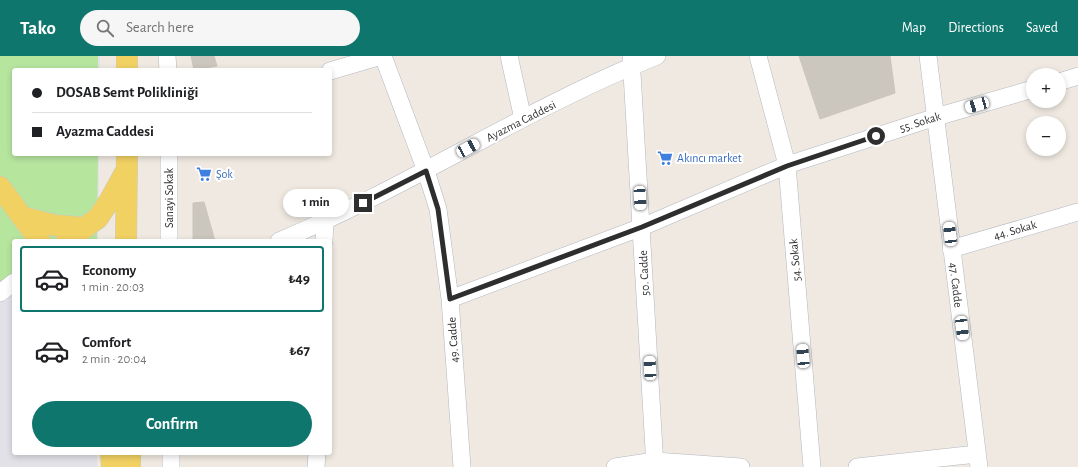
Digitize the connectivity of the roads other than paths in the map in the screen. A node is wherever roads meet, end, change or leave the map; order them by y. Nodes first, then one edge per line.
1 (127, 56) edge
2 (168, 56) edge
3 (382, 56) edge
4 (510, 56) edge
5 (657, 56) edge
6 (758, 56) edge
7 (928, 56) edge
8 (632, 61) edge
9 (127, 68) edge
10 (168, 68) edge
11 (332, 70) edge
12 (1078, 76) edge
13 (1066, 80) edge
14 (1026, 91) edge
15 (936, 117) junction
16 (523, 119) junction
17 (169, 156) edge
18 (127, 162) edge
19 (787, 166) junction
20 (426, 171) junction
21 (0, 187) edge
22 (1078, 212) edge
23 (22, 217) junction
24 (325, 222) junction
25 (642, 227) junction
26 (86, 228) junction
27 (38, 239) edge
28 (69, 239) edge
29 (126, 239) edge
30 (169, 239) edge
31 (284, 239) edge
32 (324, 239) edge
33 (952, 249) junction
34 (12, 284) edge
35 (0, 294) edge
36 (12, 294) edge
37 (450, 299) junction
38 (111, 455) edge
39 (130, 455) edge
40 (171, 455) edge
41 (317, 455) edge
42 (978, 461) edge
43 (655, 464) edge
44 (112, 467) edge
45 (130, 467) edge
46 (171, 467) edge
47 (316, 467) edge
48 (462, 467) edge
49 (615, 467) edge
50 (741, 467) edge
51 (812, 467) edge
52 (857, 467) edge

1 - 9 main road
2 - 10 street
3 - 11 street
3 - 20 street, 49. Cadde
4 - 16 street
5 - 8 street, Ayazma Caddesi
6 - 19 street, 54. Sokak
7 - 15 street, 47. Cadde
8 - 16 street, Ayazma Caddesi
8 - 25 street, 50. Cadde
12 - 13 street
14 - 15 street, 55. Sokak
15 - 19 street, 55. Sokak
15 - 33 street, 47. Cadde
16 - 20 street, Ayazma Caddesi
17 - 30 street, Sanayi Sokak
18 - 26 main road
18 - 29 main road
19 - 25 street, 55. Sokak
19 - 51 street, 54. Sokak
20 - 24 street, Ayazma Caddesi
20 - 37 street, 49. Cadde
21 - 23 main road
22 - 33 street, 44. Sokak
23 - 26 main road
23 - 27 main road
24 - 31 street, Ayazma Caddesi
24 - 32 street
25 - 37 street, 55. Sokak
25 - 43 street, 50. Cadde
26 - 28 main road
33 - 42 street, 47. Cadde
34 - 35 street
35 - 36 street
37 - 48 street, 49. Cadde
38 - 44 main road
39 - 45 main road
40 - 46 street
41 - 47 street
42 - 52 street
43 - 49 street
43 - 50 street

